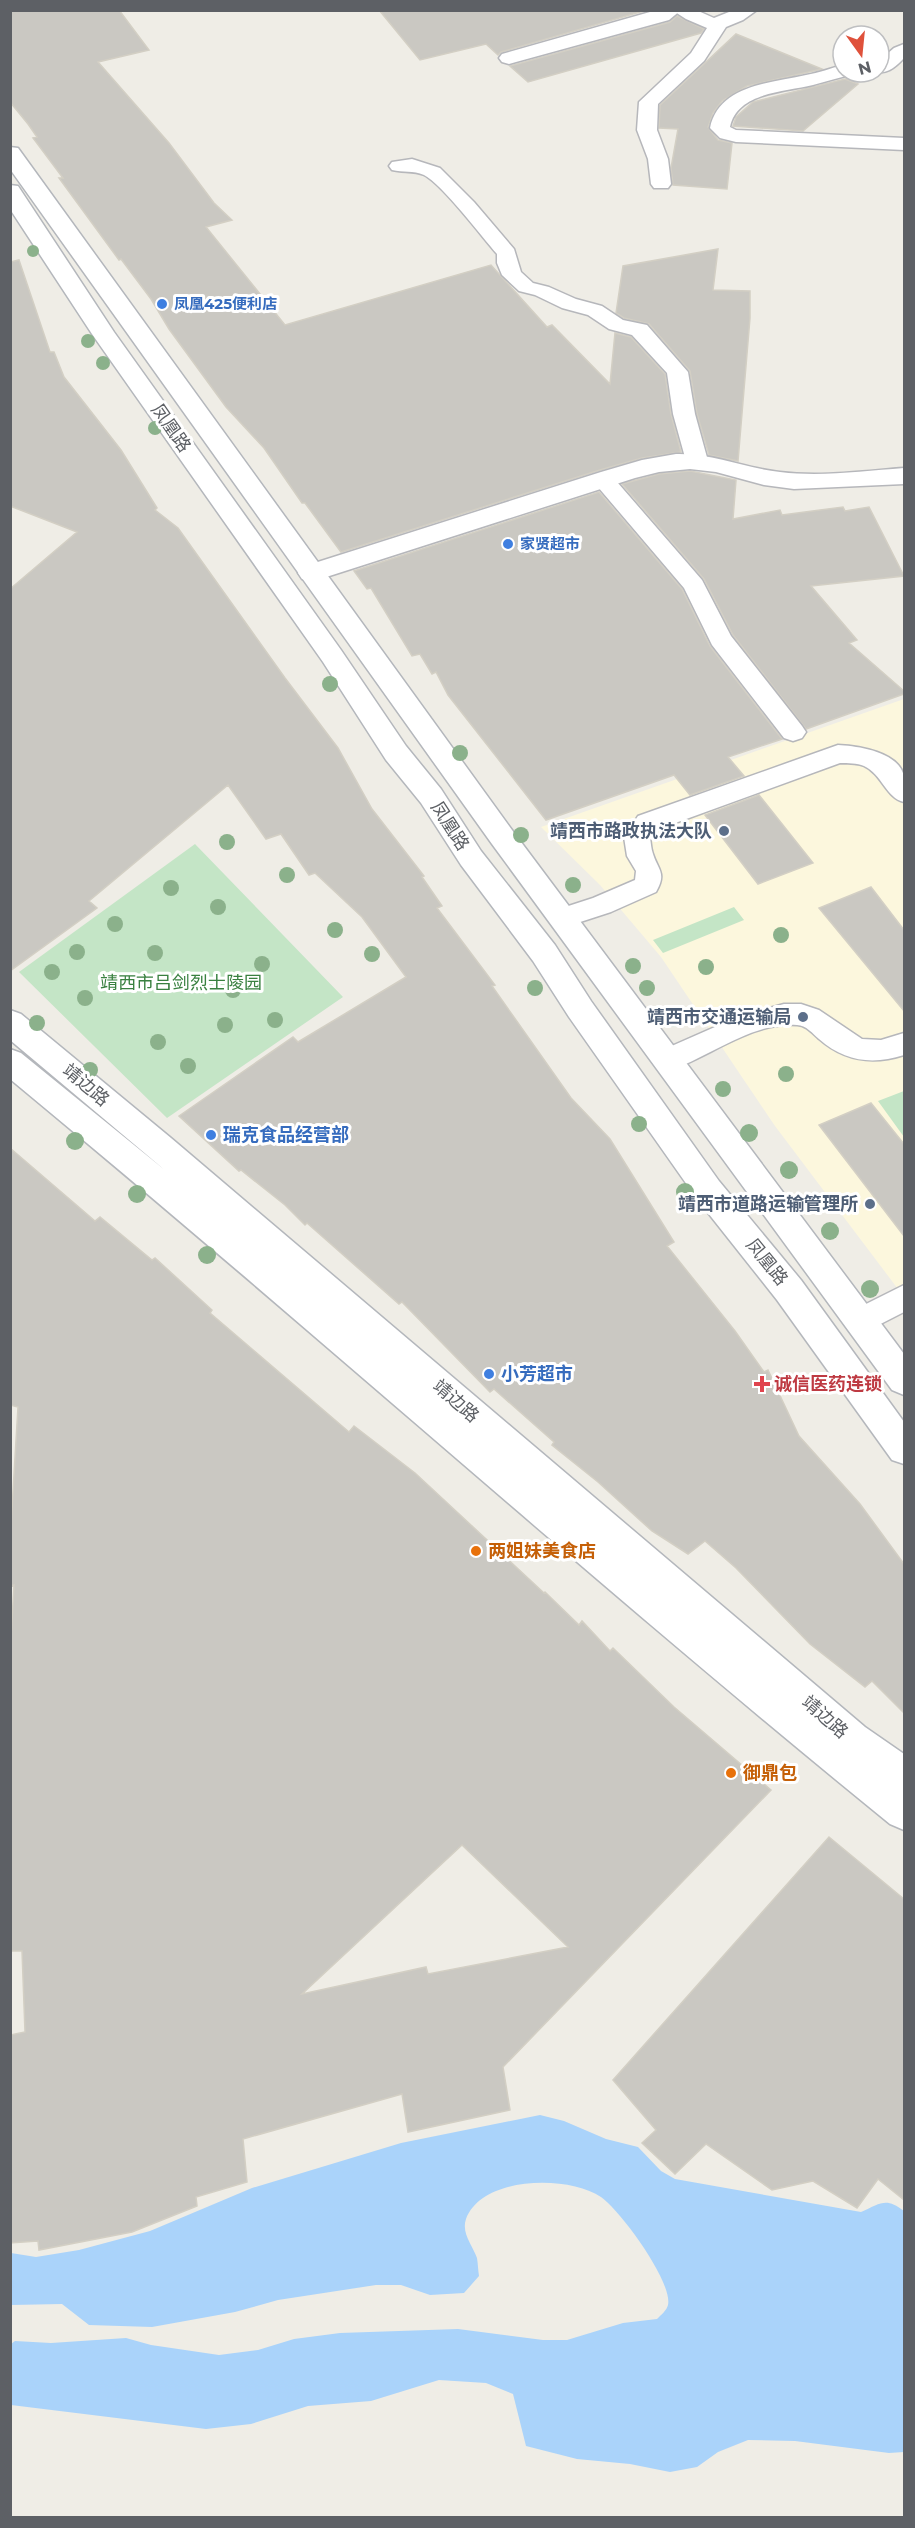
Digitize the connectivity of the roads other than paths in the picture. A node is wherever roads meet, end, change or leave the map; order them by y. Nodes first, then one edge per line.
1 (670, 10) edge
2 (681, 10) edge
3 (748, 10) edge
4 (718, 24) junction
5 (904, 50) edge
6 (509, 58) dead end
7 (891, 63) edge
8 (831, 75) edge
9 (904, 144) edge
10 (10, 153) edge
11 (399, 166) dead end
12 (661, 184) dead end
13 (10, 191) edge
14 (697, 461) junction
15 (904, 476) edge
16 (603, 480) junction
17 (311, 573) junction
18 (793, 732) dead end
19 (904, 793) edge
20 (562, 918) junction
21 (10, 1022) edge
22 (904, 1044) edge
23 (668, 1060) junction
24 (10, 1061) edge
25 (904, 1298) edge
26 (861, 1321) junction
27 (901, 1368) edge
28 (904, 1449) edge
29 (904, 1776) edge
30 (904, 1811) edge

1 - 6 main road
2 - 4 lane
3 - 4 lane
4 - 12 lane
5 - 7 lane
8 - 9 lane
10 - 17 main road, 凤凰路
11 - 14 lane
13 - 28 main road, 凤凰路
14 - 15 main road
14 - 16 main road
16 - 17 main road
16 - 18 lane
17 - 20 main road, 凤凰路
19 - 20 lane
20 - 23 main road, 凤凰路
21 - 29 main road, 靖边路
22 - 23 lane
23 - 26 main road, 凤凰路
24 - 30 main road, 靖边路
25 - 26 lane
26 - 27 main road, 凤凰路

